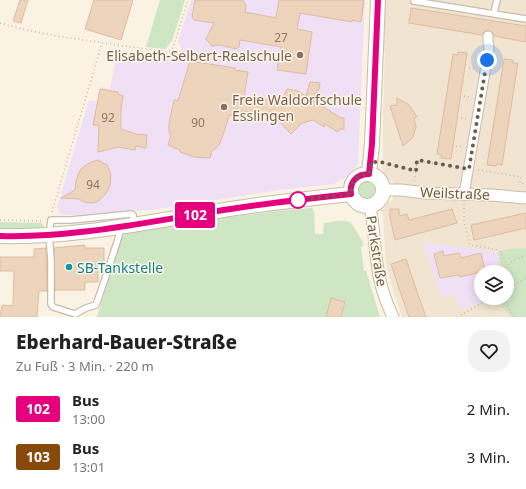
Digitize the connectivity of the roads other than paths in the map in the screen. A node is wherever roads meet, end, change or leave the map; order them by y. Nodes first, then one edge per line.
1 (378, 0) edge
2 (497, 0) edge
3 (414, 1) edge
4 (494, 13) junction
5 (526, 19) edge
6 (488, 36) dead end
7 (370, 168) junction
8 (347, 189) junction
9 (383, 190) junction
10 (464, 194) junction
11 (526, 198) edge
12 (370, 206) junction
13 (134, 225) junction
14 (119, 228) junction
15 (49, 235) junction
16 (0, 236) edge
17 (393, 317) edge

1 - 7 street
2 - 4 lane
3 - 4 lane
4 - 5 lane
6 - 10 street
7 - 8 street
7 - 9 street
8 - 12 street
8 - 13 street
9 - 10 street, Weilstraße
9 - 12 street
10 - 11 street, Weilstraße
12 - 17 street, Parkstraße
13 - 14 street
13 - 15 lane
14 - 15 street
14 - 15 lane
15 - 16 street

